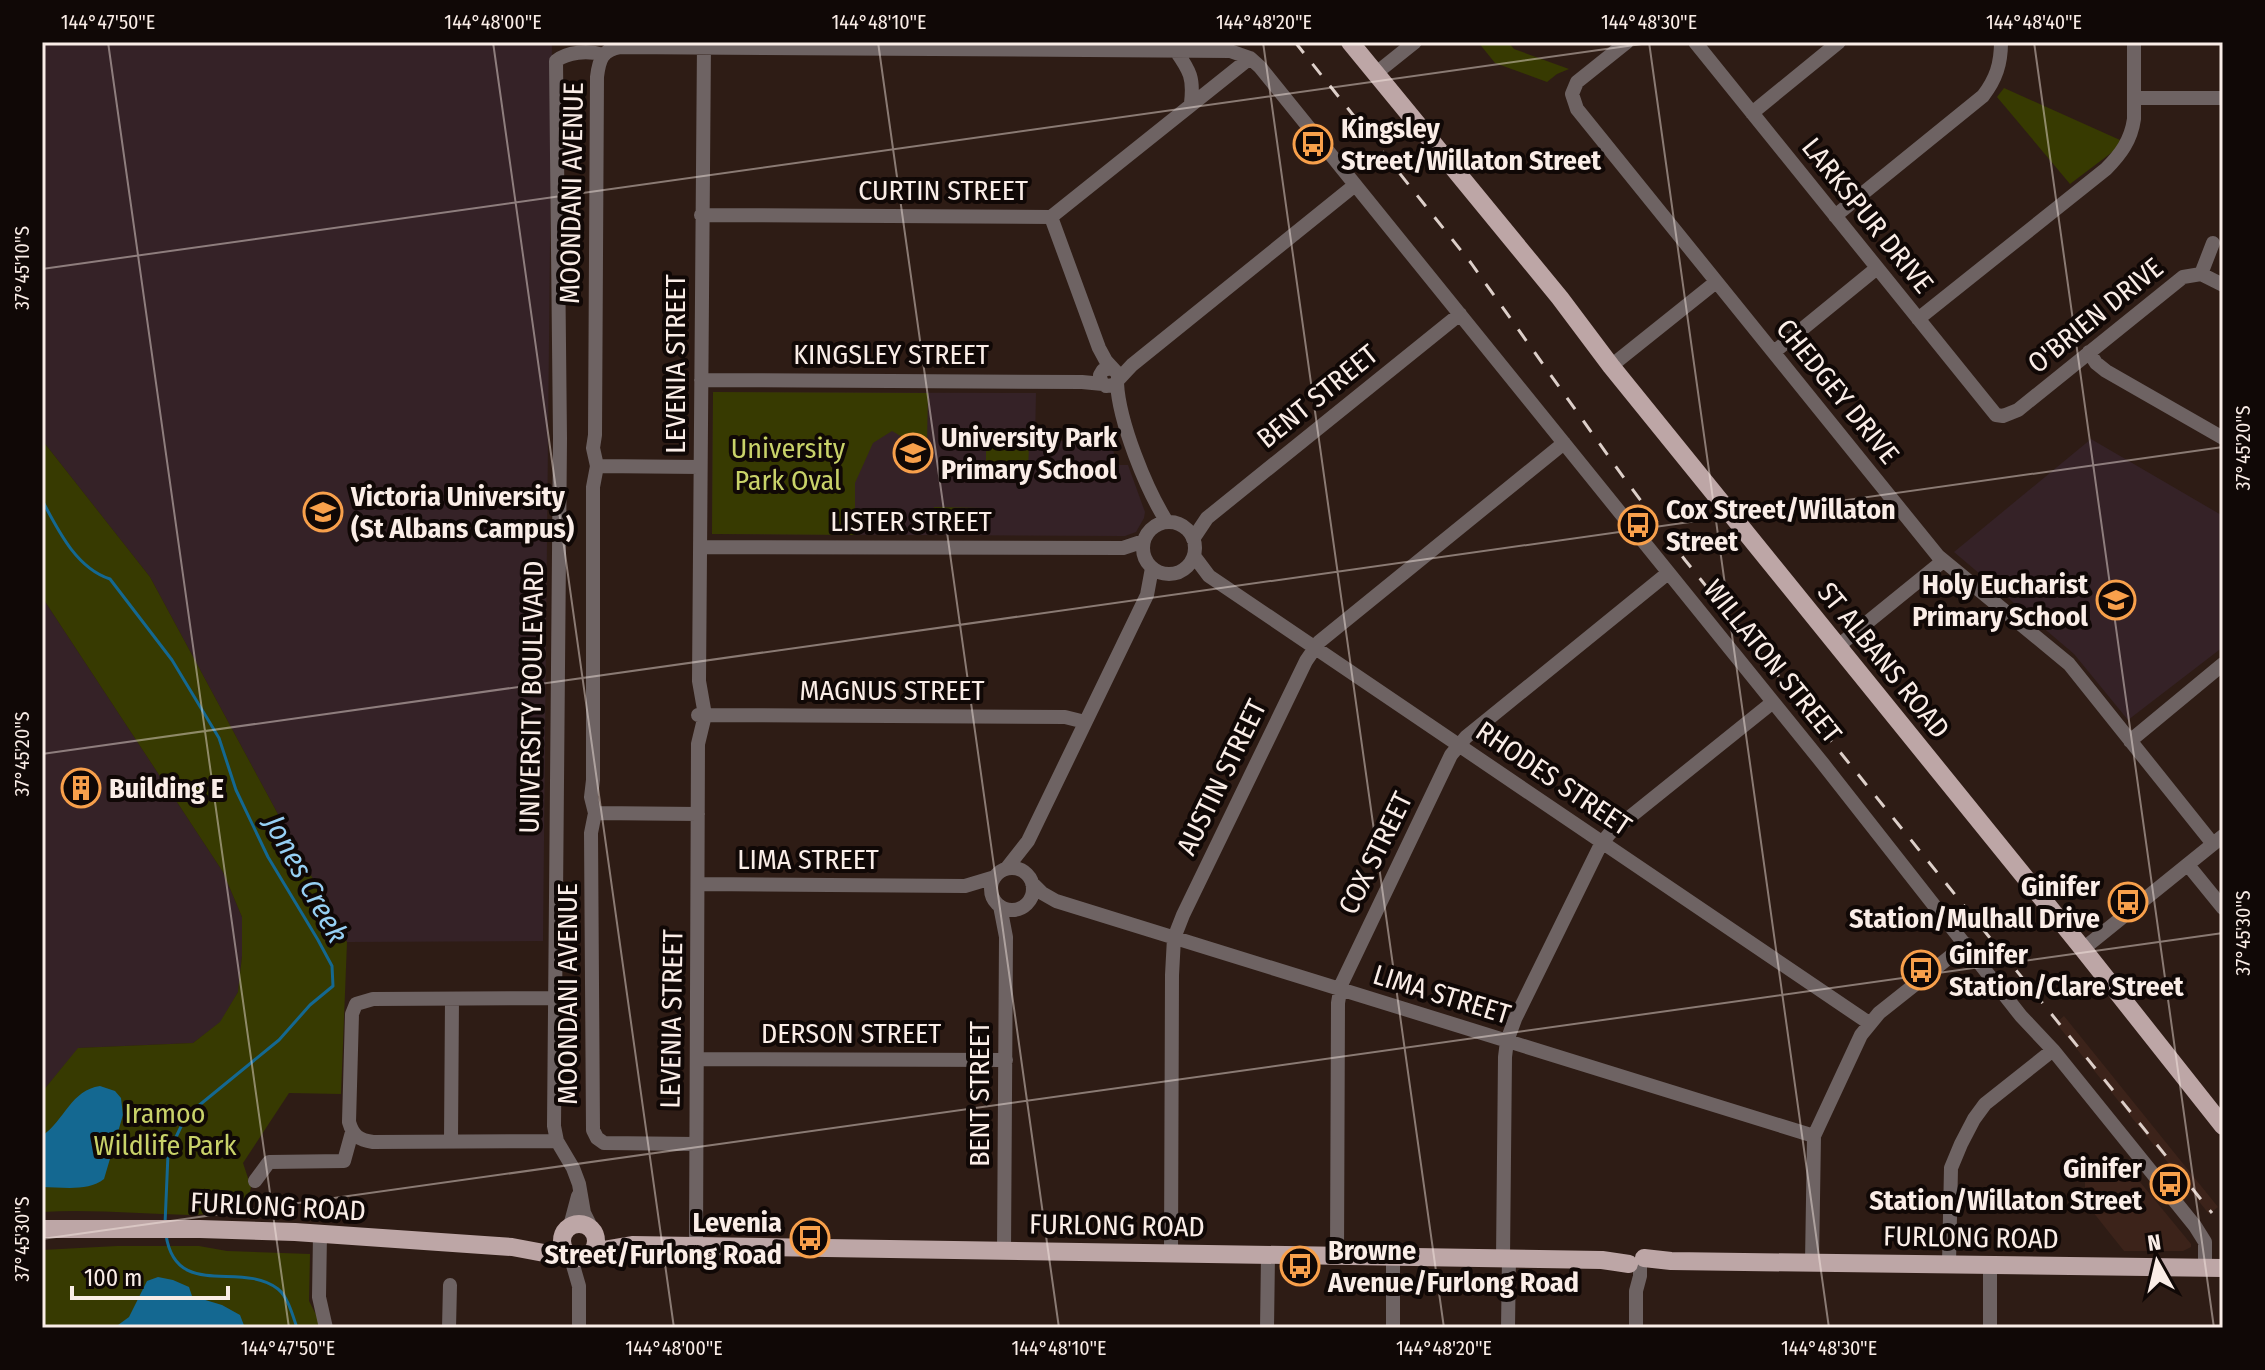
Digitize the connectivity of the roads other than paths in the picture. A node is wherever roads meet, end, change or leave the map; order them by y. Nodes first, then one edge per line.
1 (1350, 42) edge
2 (1415, 42) edge
3 (1627, 42) edge
4 (1695, 42) edge
5 (1839, 42) edge
6 (2001, 42) edge
7 (2134, 42) edge
8 (704, 44) edge
9 (952, 45) edge
10 (1176, 51) junction
11 (603, 55) junction
12 (1250, 58) junction
13 (1375, 74) junction
14 (2134, 98) junction
15 (2223, 98) edge
16 (1191, 103) junction
17 (1752, 113) junction
18 (1355, 185) junction
19 (701, 215) junction
20 (1835, 216) junction
21 (1051, 217) junction
22 (2213, 243) dead end
23 (1877, 268) junction
24 (2201, 274) junction
25 (1716, 282) junction
26 (2223, 285) edge
27 (1460, 314) junction
28 (1918, 319) junction
29 (1774, 352) junction
30 (2089, 352) junction
31 (1611, 366) junction
32 (1109, 377) junction
33 (701, 380) junction
34 (2003, 416) joint
35 (2223, 438) edge
36 (1564, 443) junction
37 (601, 466) junction
38 (700, 467) junction
39 (1160, 525) junction
40 (1189, 533) junction
41 (700, 547) junction
42 (1146, 555) junction
43 (1194, 556) junction
44 (1943, 561) junction
45 (1184, 569) junction
46 (1668, 573) junction
47 (1167, 574) junction
48 (1209, 576) junction
49 (1147, 595) junction
50 (1314, 647) junction
51 (1837, 647) junction
52 (2223, 664) edge
53 (1773, 702) junction
54 (701, 715) junction
55 (1085, 722) junction
56 (2130, 741) junction
57 (1459, 744) junction
58 (599, 813) junction
59 (698, 814) junction
60 (2218, 840) edge
61 (1028, 841) junction
62 (1601, 844) junction
63 (2188, 865) junction
64 (1001, 873) junction
65 (1030, 879) junction
66 (698, 884) junction
67 (965, 886) junction
68 (1056, 901) junction
69 (996, 903) junction
70 (1021, 907) junction
71 (2223, 908) edge
72 (1006, 937) junction
73 (1174, 938) junction
74 (1966, 944) junction
75 (2083, 949) junction
76 (1340, 990) junction
77 (553, 998) junction
78 (452, 999) junction
79 (1869, 1023) junction
80 (1507, 1041) junction
81 (2053, 1050) junction
82 (697, 1059) junction
83 (1006, 1060) junction
84 (2223, 1126) edge
85 (352, 1132) junction
86 (1814, 1136) junction
87 (451, 1141) junction
88 (557, 1141) junction
89 (696, 1144) junction
90 (255, 1181) dead end
91 (579, 1184) junction
92 (42, 1229) edge
93 (567, 1230) junction
94 (594, 1232) junction
95 (320, 1234) junction
96 (632, 1245) junction
97 (696, 1246) junction
98 (512, 1247) junction
99 (1004, 1252) junction
100 (580, 1254) junction
101 (1171, 1254) junction
102 (1268, 1255) junction
103 (1337, 1256) junction
104 (1393, 1257) junction
105 (1506, 1258) junction
106 (1636, 1262) junction
107 (1812, 1262) junction
108 (1949, 1264) junction
109 (1990, 1265) junction
110 (2214, 1268) edge
111 (450, 1285) dead end
112 (326, 1328) edge
113 (449, 1328) edge
114 (579, 1328) edge
115 (1267, 1328) edge
116 (1393, 1328) edge
117 (1508, 1328) edge
118 (1636, 1328) edge
119 (1990, 1328) edge

1 - 13 main road, ST ALBANS ROAD
2 - 13 street
3 - 25 street, CHEDGEY DRIVE
4 - 17 street, LARKSPUR DRIVE
5 - 17 street
6 - 20 street
7 - 14 street
8 - 9 street, MOONDANI AVENUE
8 - 11 street, MOONDANI AVENUE
8 - 19 street, LEVENIA STREET
9 - 10 street, MOONDANI AVENUE
10 - 12 street, MOONDANI AVENUE
10 - 16 street
11 - 37 street, MOONDANI AVENUE
11 - 77 street, UNIVERSITY BOULEVARD
12 - 16 street, CURTIN STREET
12 - 18 street, WILLATON STREET
13 - 31 main road, ST ALBANS ROAD
14 - 15 street
14 - 28 street
16 - 21 street, CURTIN STREET
17 - 20 street, LARKSPUR DRIVE
18 - 27 street, WILLATON STREET
18 - 32 street, KINGSLEY STREET
19 - 21 street, CURTIN STREET
19 - 33 street, LEVENIA STREET
20 - 23 street, LARKSPUR DRIVE
21 - 32 street
22 - 24 street
23 - 28 street, LARKSPUR DRIVE
23 - 29 street
24 - 26 street, O'BRIEN DRIVE
24 - 30 street, O'BRIEN DRIVE
25 - 29 street, CHEDGEY DRIVE
25 - 31 street
27 - 36 street, WILLATON STREET
27 - 40 street, BENT STREET
28 - 34 street, LARKSPUR DRIVE
29 - 44 street, CHEDGEY DRIVE
30 - 34 street, O'BRIEN DRIVE
30 - 35 street
31 - 51 main road, ST ALBANS ROAD
32 - 33 street, KINGSLEY STREET
32 - 39 street
33 - 38 street, LEVENIA STREET
36 - 46 street, WILLATON STREET
36 - 50 street, AUSTIN STREET
37 - 38 street
37 - 58 street, MOONDANI AVENUE
38 - 41 street, LEVENIA STREET
39 - 40 street
39 - 42 street
40 - 43 street
41 - 42 street, LISTER STREET
41 - 54 street, LEVENIA STREET
42 - 47 street
42 - 49 street
43 - 45 street
43 - 48 street, RHODES STREET
44 - 51 street
44 - 56 street, CHEDGEY DRIVE
45 - 47 street
45 - 48 street, RHODES STREET
46 - 53 street, WILLATON STREET
46 - 57 street, COX STREET
47 - 49 street
48 - 50 street, RHODES STREET
49 - 55 street
50 - 57 street, RHODES STREET
50 - 73 street, AUSTIN STREET
51 - 75 main road, ST ALBANS ROAD
52 - 56 street
53 - 62 street
53 - 74 street, WILLATON STREET
54 - 55 street, MAGNUS STREET
54 - 59 street, LEVENIA STREET
55 - 61 street
56 - 60 street, CHEDGEY DRIVE
57 - 62 street, RHODES STREET
57 - 76 street, COX STREET
58 - 59 street
58 - 89 street, MOONDANI AVENUE
59 - 66 street, LEVENIA STREET
60 - 63 street
61 - 64 street
61 - 65 street
62 - 79 street, RHODES STREET
62 - 80 street
63 - 71 street
63 - 75 street
64 - 65 street
64 - 67 street, LIMA STREET
64 - 69 street
65 - 68 street, LIMA STREET
65 - 70 street
66 - 67 street, LIMA STREET
66 - 82 street, LEVENIA STREET
67 - 69 street, LIMA STREET
68 - 70 street, LIMA STREET
68 - 73 street, LIMA STREET
69 - 70 street
69 - 72 street, BENT STREET
70 - 72 street, BENT STREET
72 - 83 street, BENT STREET
73 - 76 street, LIMA STREET
73 - 101 street, AUSTIN STREET
74 - 79 street
74 - 81 street, WILLATON STREET
75 - 84 main road, ST ALBANS ROAD
76 - 80 street, LIMA STREET
76 - 103 street, COX STREET
77 - 78 street
77 - 88 street, UNIVERSITY BOULEVARD
78 - 85 street
78 - 87 street
79 - 86 street
80 - 86 street, LIMA STREET
80 - 105 street
81 - 108 street
81 - 110 street, WILLATON STREET
82 - 83 street, DERSON STREET
82 - 89 street, LEVENIA STREET
83 - 99 street, BENT STREET
85 - 87 street
85 - 90 street
86 - 107 street
87 - 88 street
88 - 91 street, UNIVERSITY BOULEVARD
89 - 97 street, LEVENIA STREET
91 - 93 street
91 - 94 street, UNIVERSITY BOULEVARD
92 - 95 main road, FURLONG ROAD
93 - 94 main road
93 - 98 main road, FURLONG ROAD
93 - 100 main road
94 - 96 main road, FURLONG ROAD
94 - 100 main road
95 - 98 main road, FURLONG ROAD
95 - 112 street
96 - 97 main road, FURLONG ROAD
96 - 100 main road, FURLONG ROAD
97 - 99 main road, FURLONG ROAD
98 - 100 main road, FURLONG ROAD
99 - 101 main road, FURLONG ROAD
100 - 114 street
101 - 102 main road, FURLONG ROAD
102 - 103 main road, FURLONG ROAD
102 - 115 street
103 - 104 main road, FURLONG ROAD
104 - 105 main road, FURLONG ROAD
104 - 116 street
105 - 106 main road, FURLONG ROAD
105 - 117 street
106 - 107 main road, FURLONG ROAD
106 - 118 street
107 - 108 main road, FURLONG ROAD
108 - 109 main road, FURLONG ROAD
109 - 110 main road, FURLONG ROAD
109 - 119 street
111 - 113 street

